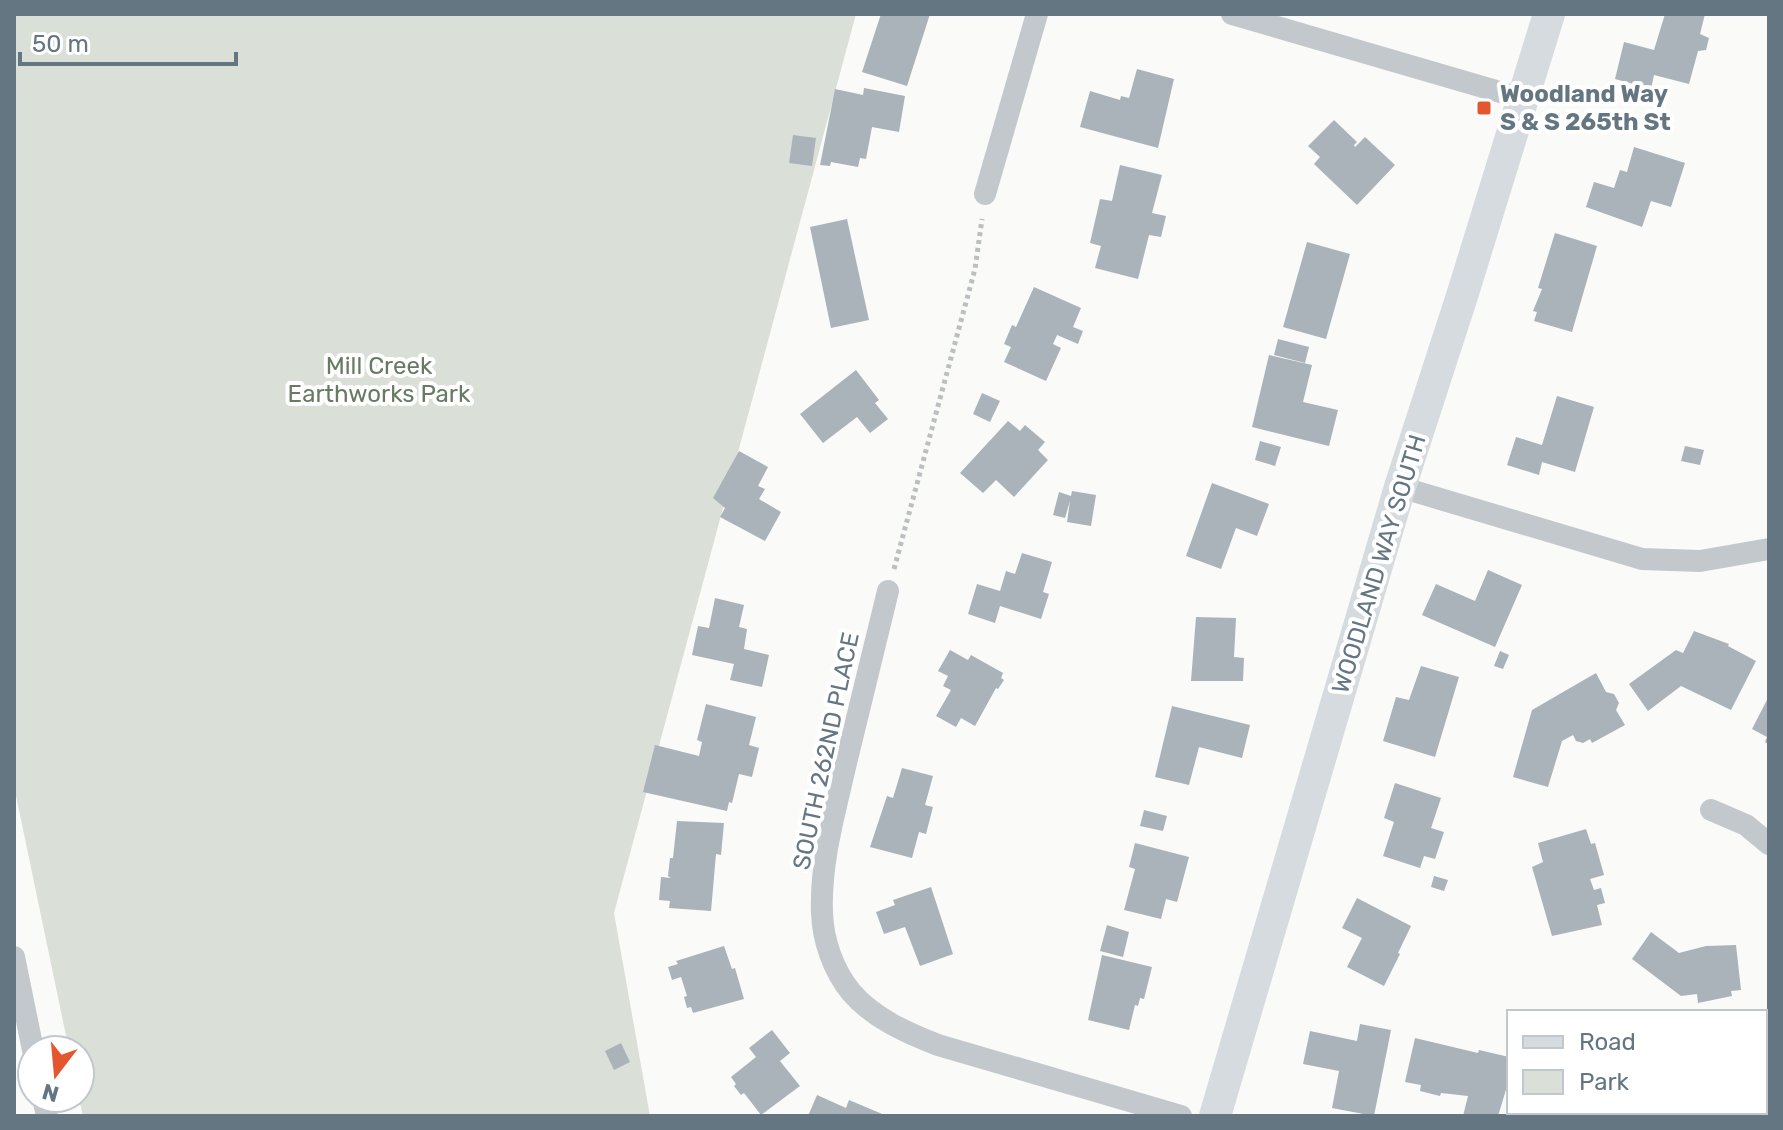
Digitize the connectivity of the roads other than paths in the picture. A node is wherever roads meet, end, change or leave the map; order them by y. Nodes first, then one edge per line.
1 (1037, 14) edge
2 (1232, 14) edge
3 (1549, 14) edge
4 (1524, 99) junction
5 (985, 194) road end
6 (1400, 487) junction
7 (1769, 549) edge
8 (888, 591) road end
9 (1711, 810) dead end
10 (1769, 844) edge
11 (14, 957) edge
12 (30, 1034) edge
13 (1181, 1116) edge
14 (1215, 1116) edge

1 - 5 street
2 - 4 street
3 - 4 street, WOODLAND WAY SOUTH
4 - 6 street, WOODLAND WAY SOUTH
6 - 7 street
6 - 14 street, WOODLAND WAY SOUTH
8 - 13 street, SOUTH 262ND PLACE
9 - 10 street
11 - 12 street

